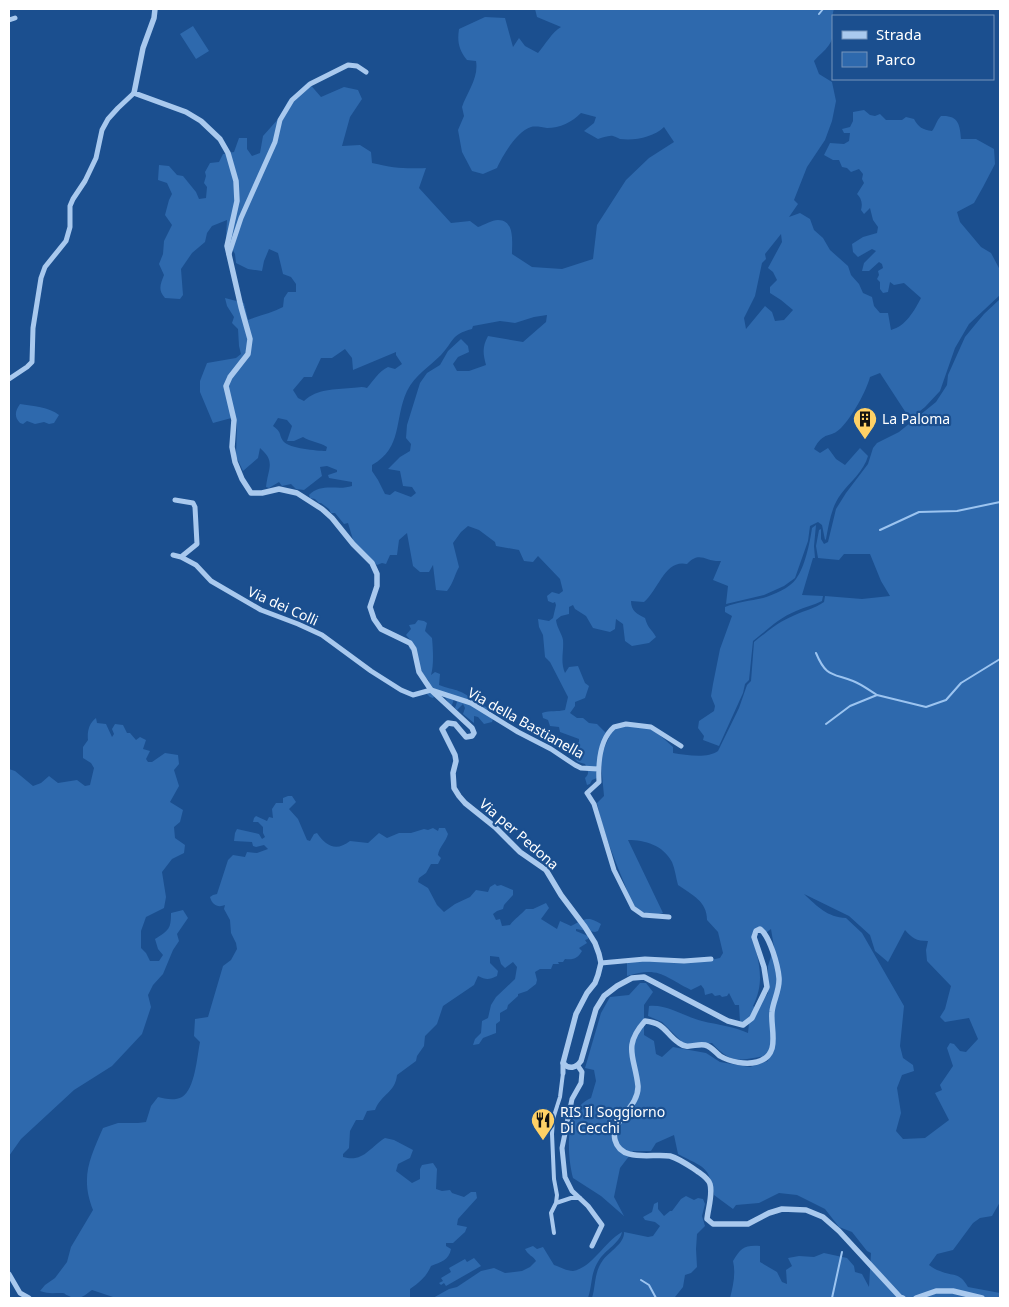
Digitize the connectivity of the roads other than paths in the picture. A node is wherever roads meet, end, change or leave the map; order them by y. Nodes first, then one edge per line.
1 (155, 9) edge
2 (15, 18) dead end
3 (9, 20) edge
4 (366, 72) dead end
5 (134, 93) junction
6 (228, 255) junction
7 (9, 379) edge
8 (175, 500) dead end
9 (173, 555) dead end
10 (181, 557) junction
11 (431, 690) junction
12 (680, 746) dead end
13 (598, 769) junction
14 (669, 917) dead end
15 (711, 959) dead end
16 (601, 963) junction
17 (563, 1063) junction
18 (578, 1066) junction
19 (563, 1073) joint
20 (580, 1198) junction
21 (556, 1204) junction
22 (554, 1232) dead end
23 (592, 1246) dead end
24 (9, 1274) edge
25 (29, 1298) edge
26 (903, 1298) edge
27 (916, 1298) edge
28 (982, 1298) edge

1 - 5 street
2 - 3 street
4 - 6 street
5 - 6 street
5 - 7 street
6 - 11 street
8 - 10 street
9 - 10 street, Via dei Colli
10 - 11 street, Via dei Colli
11 - 13 street, Via della Bastianella
11 - 16 street, Via per Pedona
12 - 13 street
13 - 14 street, Via della Bastianella
15 - 16 street
16 - 17 street
17 - 18 street
17 - 19 street
18 - 20 street
18 - 26 street
19 - 21 street
20 - 21 street
20 - 23 street
21 - 22 street
24 - 25 street
27 - 28 street

